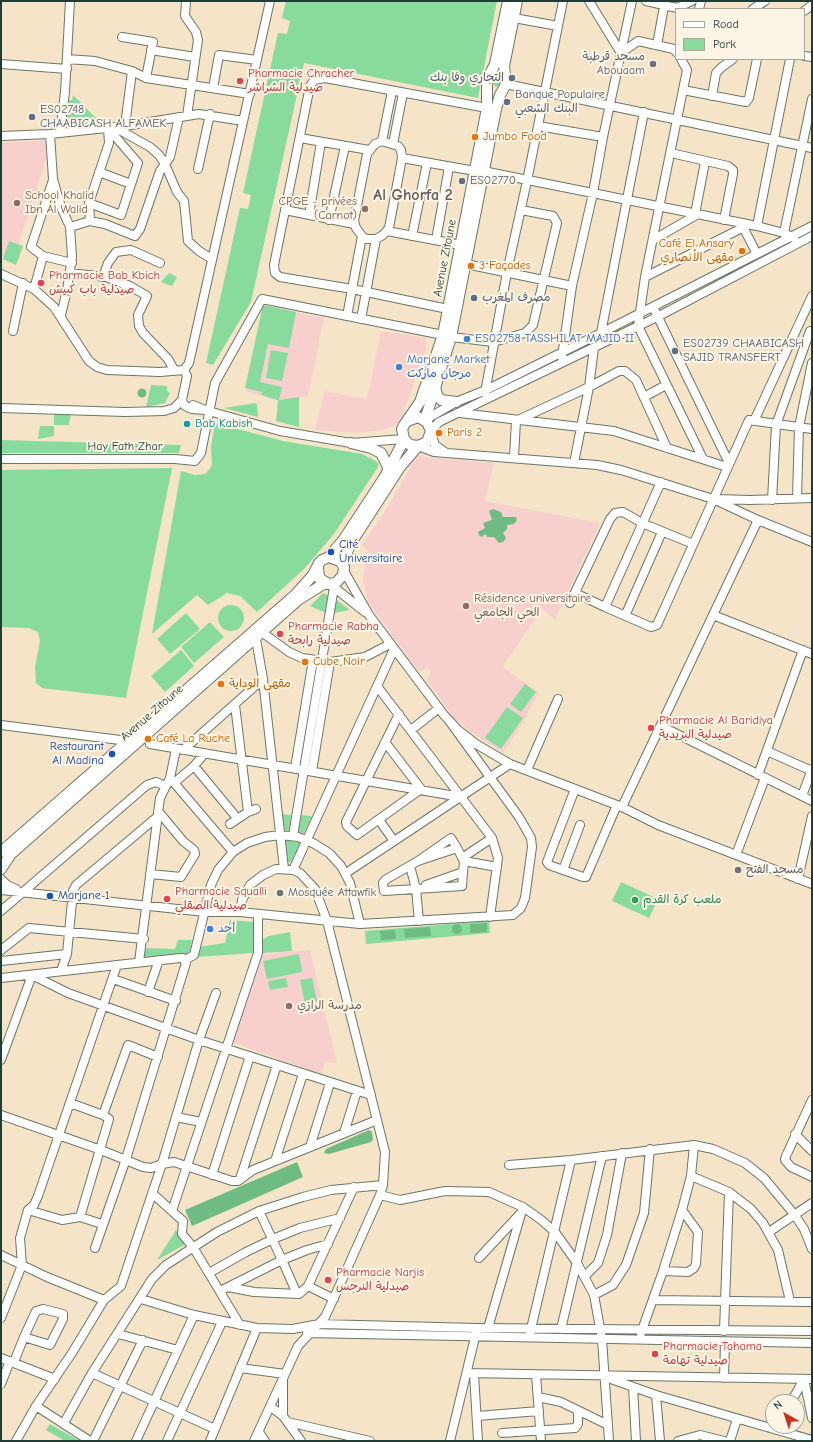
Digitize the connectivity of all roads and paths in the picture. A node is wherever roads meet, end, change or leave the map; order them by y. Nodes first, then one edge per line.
1 (70, 1) edge
2 (186, 1) edge
3 (270, 1) edge
4 (508, 1) edge
5 (517, 1) edge
6 (563, 1) edge
7 (589, 1) edge
8 (632, 1) edge
9 (646, 1) edge
10 (692, 1) edge
11 (765, 1) edge
12 (665, 3) edge
13 (756, 6) edge
14 (514, 18) junction
15 (558, 26) junction
16 (122, 37) dead end
17 (657, 45) junction
18 (151, 50) junction
19 (675, 50) edge
20 (621, 53) junction
21 (195, 57) junction
22 (67, 59) junction
23 (257, 60) junction
24 (682, 60) edge
25 (732, 60) edge
26 (757, 60) edge
27 (790, 60) edge
28 (1, 64) edge
29 (67, 69) junction
30 (132, 71) junction
31 (146, 78) junction
32 (488, 81) junction
33 (505, 83) junction
34 (191, 85) junction
35 (213, 88) junction
36 (683, 90) junction
37 (392, 91) junction
38 (545, 92) junction
39 (403, 93) junction
40 (250, 94) junction
41 (712, 96) junction
42 (812, 99) edge
43 (610, 105) junction
44 (487, 108) junction
45 (644, 112) junction
46 (210, 114) junction
47 (183, 116) junction
48 (676, 118) junction
49 (243, 121) junction
50 (125, 126) junction
51 (538, 126) junction
52 (111, 127) junction
53 (60, 132) junction
54 (50, 134) junction
55 (1, 136) edge
56 (603, 136) junction
57 (300, 138) junction
58 (775, 140) junction
59 (382, 141) junction
60 (321, 142) junction
61 (393, 144) junction
62 (345, 146) junction
63 (802, 146) junction
64 (812, 148) edge
65 (369, 150) junction
66 (670, 153) junction
67 (402, 158) junction
68 (705, 162) junction
69 (427, 163) junction
70 (165, 164) junction
71 (449, 167) junction
72 (198, 169) dead end
73 (479, 171) junction
74 (99, 172) junction
75 (54, 179) junction
76 (527, 181) junction
77 (131, 184) junction
78 (594, 193) junction
79 (626, 199) junction
80 (89, 203) junction
81 (659, 206) junction
82 (285, 210) junction
83 (521, 210) junction
84 (696, 214) junction
85 (308, 216) junction
86 (329, 220) junction
87 (724, 220) junction
88 (90, 221) junction
89 (354, 224) junction
90 (745, 226) junction
91 (757, 226) junction
92 (812, 226) edge
93 (70, 227) junction
94 (387, 231) junction
95 (788, 234) junction
96 (135, 236) junction
97 (362, 236) junction
98 (412, 236) junction
99 (812, 236) edge
100 (376, 239) junction
101 (436, 240) junction
102 (653, 240) junction
103 (800, 241) junction
104 (461, 245) junction
105 (127, 250) junction
106 (757, 254) junction
107 (43, 256) junction
108 (212, 259) junction
109 (72, 263) junction
110 (160, 263) dead end
111 (466, 264) junction
112 (507, 272) junction
113 (1, 274) edge
114 (70, 274) junction
115 (103, 277) junction
116 (645, 277) junction
117 (544, 279) junction
118 (23, 283) junction
119 (572, 286) junction
120 (34, 289) junction
121 (352, 289) junction
122 (366, 292) junction
123 (812, 296) edge
124 (653, 307) junction
125 (448, 309) junction
126 (638, 314) junction
127 (61, 315) junction
128 (347, 316) junction
129 (657, 317) junction
130 (361, 319) junction
131 (638, 326) junction
132 (798, 327) junction
133 (13, 331) dead end
134 (811, 332) edge
135 (601, 333) junction
136 (447, 336) junction
137 (493, 342) junction
138 (594, 348) junction
139 (562, 352) junction
140 (812, 363) edge
141 (562, 364) junction
142 (174, 370) junction
143 (184, 370) junction
144 (666, 385) junction
145 (435, 387) junction
146 (589, 388) junction
147 (486, 390) junction
148 (644, 397) junction
149 (484, 401) junction
150 (456, 402) junction
151 (189, 405) junction
152 (1, 408) edge
153 (206, 411) junction
154 (459, 413) junction
155 (425, 420) junction
156 (516, 421) junction
157 (754, 421) junction
158 (405, 423) junction
159 (776, 425) junction
160 (799, 427) junction
161 (582, 428) junction
162 (812, 429) edge
163 (431, 432) junction
164 (404, 439) junction
165 (386, 440) junction
166 (351, 443) junction
167 (418, 446) junction
168 (667, 448) junction
169 (445, 452) junction
170 (514, 457) junction
171 (1, 459) edge
172 (703, 459) junction
173 (574, 463) junction
174 (728, 465) junction
175 (389, 469) junction
176 (661, 482) junction
177 (713, 498) junction
178 (797, 498) junction
179 (812, 498) edge
180 (772, 500) junction
181 (758, 520) junction
182 (642, 523) junction
183 (662, 532) junction
184 (812, 542) edge
185 (693, 544) junction
186 (329, 557) junction
187 (318, 567) junction
188 (343, 567) junction
189 (330, 585) junction
190 (575, 593) junction
191 (570, 603) dead end
192 (605, 607) junction
193 (369, 615) junction
194 (713, 615) junction
195 (626, 616) junction
196 (260, 636) junction
197 (392, 646) junction
198 (802, 650) junction
199 (812, 654) edge
200 (317, 661) junction
201 (330, 662) junction
202 (263, 679) junction
203 (377, 686) junction
204 (558, 699) dead end
205 (235, 705) junction
206 (439, 708) junction
207 (399, 714) junction
208 (450, 722) junction
209 (1, 725) edge
210 (661, 726) junction
211 (411, 730) junction
212 (128, 741) junction
213 (385, 742) junction
214 (150, 744) dead end
215 (179, 749) junction
216 (767, 751) junction
217 (205, 753) junction
218 (242, 759) junction
219 (272, 764) junction
220 (510, 764) junction
221 (194, 766) junction
222 (299, 769) junction
223 (527, 770) junction
224 (812, 770) edge
225 (312, 771) junction
226 (335, 775) junction
227 (761, 777) junction
228 (490, 778) junction
229 (172, 780) junction
230 (367, 780) junction
231 (165, 786) junction
232 (421, 789) junction
233 (575, 789) junction
234 (461, 796) junction
235 (802, 796) junction
236 (812, 801) edge
237 (619, 806) junction
238 (256, 809) dead end
239 (248, 812) junction
240 (158, 814) junction
241 (812, 816) edge
242 (237, 818) junction
243 (379, 820) junction
244 (230, 824) dead end
245 (580, 825) dead end
246 (280, 835) junction
247 (293, 836) junction
248 (492, 838) junction
249 (306, 840) junction
250 (394, 841) junction
251 (458, 848) junction
252 (1, 852) edge
253 (233, 852) junction
254 (736, 855) junction
255 (418, 860) junction
256 (463, 860) junction
257 (410, 866) junction
258 (498, 867) junction
259 (1, 869) edge
260 (284, 869) junction
261 (292, 870) junction
262 (563, 870) junction
263 (463, 872) junction
264 (346, 873) junction
265 (150, 874) junction
266 (1, 879) edge
267 (798, 879) junction
268 (812, 884) edge
269 (416, 889) junction
270 (1, 890) edge
271 (22, 892) junction
272 (72, 898) junction
273 (147, 906) junction
274 (1, 911) edge
275 (205, 912) junction
276 (240, 912) junction
277 (258, 915) junction
278 (490, 917) junction
279 (327, 921) junction
280 (419, 921) junction
281 (360, 924) junction
282 (68, 932) junction
283 (144, 939) junction
284 (1, 950) edge
285 (67, 954) junction
286 (159, 960) junction
287 (185, 960) junction
288 (1, 961) edge
289 (139, 962) junction
290 (117, 965) junction
291 (61, 972) junction
292 (32, 975) junction
293 (1, 978) edge
294 (113, 979) junction
295 (148, 992) junction
296 (216, 993) dead end
297 (176, 1001) junction
298 (103, 1005) junction
299 (167, 1028) junction
300 (199, 1040) junction
301 (225, 1048) junction
302 (250, 1056) junction
303 (158, 1057) junction
304 (1, 1060) edge
305 (277, 1065) junction
306 (303, 1074) junction
307 (330, 1083) junction
308 (357, 1091) junction
309 (371, 1095) junction
310 (812, 1100) edge
311 (70, 1103) junction
312 (103, 1115) junction
313 (1, 1116) edge
314 (176, 1117) junction
315 (377, 1120) junction
316 (201, 1122) junction
317 (344, 1133) junction
318 (795, 1134) junction
319 (58, 1136) junction
320 (694, 1145) junction
321 (310, 1147) junction
322 (101, 1150) junction
323 (650, 1150) junction
324 (812, 1151) edge
325 (622, 1153) junction
326 (602, 1156) junction
327 (126, 1159) junction
328 (571, 1160) junction
329 (275, 1161) junction
330 (162, 1164) junction
331 (509, 1165) dead end
332 (186, 1166) junction
333 (212, 1175) junction
334 (691, 1176) junction
335 (812, 1177) edge
336 (240, 1180) junction
337 (383, 1186) junction
338 (354, 1187) junction
339 (729, 1192) junction
340 (152, 1193) junction
341 (380, 1195) junction
342 (812, 1203) edge
343 (28, 1210) junction
344 (522, 1210) junction
345 (682, 1210) junction
346 (172, 1211) junction
347 (259, 1211) junction
348 (794, 1214) junction
349 (80, 1217) junction
350 (340, 1218) junction
351 (102, 1224) junction
352 (555, 1232) junction
353 (768, 1232) junction
354 (273, 1239) junction
355 (328, 1244) junction
356 (193, 1247) junction
357 (95, 1248) dead end
358 (812, 1249) edge
359 (1, 1255) edge
360 (479, 1258) dead end
361 (282, 1260) junction
362 (577, 1263) junction
363 (22, 1265) junction
364 (664, 1271) junction
365 (209, 1273) junction
366 (585, 1276) junction
367 (308, 1286) junction
368 (228, 1287) junction
369 (220, 1292) junction
370 (297, 1294) junction
371 (594, 1295) junction
372 (334, 1298) junction
373 (104, 1300) junction
374 (141, 1300) junction
375 (653, 1300) junction
376 (725, 1301) junction
377 (790, 1302) junction
378 (812, 1302) edge
379 (194, 1315) junction
380 (1, 1318) edge
381 (222, 1322) junction
382 (319, 1324) junction
383 (240, 1325) junction
384 (257, 1328) junction
385 (477, 1328) junction
386 (488, 1328) junction
387 (643, 1328) junction
388 (293, 1329) junction
389 (531, 1329) junction
390 (561, 1329) junction
391 (600, 1329) junction
392 (724, 1331) junction
393 (812, 1331) edge
394 (118, 1334) junction
395 (308, 1334) junction
396 (24, 1337) junction
397 (475, 1337) junction
398 (529, 1338) junction
399 (602, 1339) junction
400 (143, 1340) junction
401 (638, 1340) junction
402 (725, 1342) junction
403 (812, 1343) edge
404 (178, 1350) junction
405 (1, 1358) edge
406 (12, 1362) junction
407 (240, 1368) junction
408 (92, 1373) junction
409 (471, 1373) junction
410 (536, 1375) junction
411 (284, 1376) junction
412 (605, 1377) junction
413 (724, 1378) junction
414 (55, 1379) junction
415 (808, 1379) edge
416 (1, 1384) edge
417 (120, 1386) junction
418 (633, 1387) junction
419 (798, 1394) edge
420 (656, 1395) junction
421 (538, 1397) junction
422 (154, 1402) junction
423 (36, 1406) junction
424 (271, 1407) junction
425 (539, 1411) junction
426 (578, 1412) junction
427 (180, 1413) junction
428 (477, 1416) junction
429 (812, 1418) edge
430 (286, 1419) junction
431 (737, 1419) junction
432 (64, 1423) junction
433 (608, 1425) junction
434 (765, 1425) edge
435 (215, 1429) junction
436 (540, 1430) junction
437 (258, 1432) junction
438 (502, 1433) dead end
439 (794, 1434) edge
440 (687, 1440) edge
441 (812, 1440) edge
442 (16, 1441) edge
443 (90, 1441) edge
444 (93, 1441) edge
445 (136, 1441) edge
446 (167, 1441) edge
447 (210, 1441) edge
448 (254, 1441) edge
449 (265, 1441) edge
450 (301, 1441) edge
451 (370, 1441) edge
452 (450, 1441) edge
453 (478, 1441) edge
454 (541, 1441) edge
455 (609, 1441) edge
456 (636, 1441) edge
457 (660, 1441) edge
458 (678, 1441) edge
459 (724, 1441) edge
460 (730, 1441) edge

1 - 22 street
2 - 21 street
3 - 23 street
4 - 32 main road, Avenue Zitoune
5 - 14 main road, Avenue Zitoune
6 - 15 street
7 - 20 street
8 - 20 street
9 - 12 street
10 - 12 street
11 - 13 street
12 - 17 street
14 - 15 street
14 - 33 main road, Avenue Zitoune
15 - 38 street
16 - 18 street
17 - 19 street
17 - 20 street
18 - 21 street
18 - 31 street
20 - 43 street
21 - 34 street
22 - 29 street
22 - 30 street
23 - 35 street
23 - 40 street
24 - 36 street
25 - 41 street
26 - 41 street
27 - 58 street
28 - 29 street
29 - 53 street
30 - 31 street
30 - 50 street
31 - 34 street
32 - 33 main road
32 - 33 main road
32 - 44 main road, Avenue Zitoune
33 - 38 street
33 - 73 main road, Avenue Zitoune
34 - 35 street
34 - 47 street
35 - 40 street
36 - 41 street
36 - 48 street
37 - 39 street
37 - 57 street
37 - 59 street
38 - 43 street
38 - 51 street
39 - 44 street
39 - 61 street
40 - 49 street
42 - 63 street
43 - 45 street
43 - 56 street
44 - 73 main road, Avenue Zitoune
45 - 48 street
45 - 79 street
46 - 47 street
46 - 49 street
46 - 72 street
47 - 50 street
47 - 70 street
48 - 58 street
48 - 66 street
49 - 108 street
50 - 52 street
51 - 56 street
51 - 76 street
52 - 53 street
52 - 70 street
52 - 74 street
52 - 77 street
53 - 54 street
54 - 55 street
54 - 75 street
56 - 78 street
57 - 60 street
57 - 82 street
58 - 63 street
58 - 91 street
59 - 61 street
59 - 65 street
60 - 62 street
60 - 85 street
61 - 67 street
62 - 65 street
62 - 86 street
63 - 64 street
63 - 95 street
65 - 89 street
66 - 68 street
66 - 81 street
67 - 69 street
67 - 94 street
68 - 84 street
68 - 87 street
69 - 71 street
69 - 98 street
70 - 96 street
70 - 108 street
71 - 73 street
71 - 101 street
73 - 76 street
73 - 104 main road, Avenue Zitoune
73 - 111 main road, Avenue Zitoune
74 - 77 street
74 - 80 street
75 - 93 street
75 - 107 street
76 - 78 street
76 - 83 street
77 - 80 street
78 - 79 street
78 - 119 street
79 - 81 street
79 - 135 street
80 - 88 street
81 - 84 street
81 - 102 street
82 - 85 street
82 - 121 street
83 - 112 street
83 - 117 street
84 - 87 street
84 - 102 street
85 - 86 street
86 - 89 street
87 - 90 street
88 - 93 street
88 - 96 street
89 - 97 street
90 - 91 street
90 - 106 street
90 - 116 street
91 - 95 street
92 - 95 street
93 - 109 street
94 - 98 street
94 - 100 street
95 - 103 street
95 - 106 street
96 - 105 street
97 - 100 street
97 - 121 street
98 - 101 street
99 - 103 street
100 - 122 street
101 - 104 street
102 - 116 street
103 - 129 street
104 - 125 main road, Avenue Zitoune
105 - 110 street
105 - 115 street
106 - 124 street
107 - 109 street
107 - 120 street
108 - 143 street
109 - 114 street
111 - 112 street
111 - 136 main road, Avenue Zitoune
112 - 117 street
112 - 137 street
113 - 118 street
114 - 115 street
114 - 127 street
115 - 142 street
116 - 126 street
117 - 119 street
117 - 137 street
118 - 120 street
118 - 133 street
119 - 139 street
120 - 127 street
121 - 122 street
121 - 128 street
122 - 125 street
122 - 130 street
123 - 132 street
124 - 126 street
124 - 129 street
125 - 136 main road, Avenue Zitoune
126 - 131 street
126 - 135 street
127 - 142 street
128 - 130 street
128 - 153 street, Hay Fath Zhar
129 - 131 street
129 - 174 street
130 - 136 street
131 - 138 street
131 - 144 street
132 - 134 street
132 - 157 street
134 - 159 street
135 - 139 street
136 - 137 street
136 - 145 main road, Avenue Zitoune
136 - 158 main road, Avenue Zitoune
137 - 147 street
138 - 141 street
138 - 146 street
139 - 141 street
139 - 147 street
140 - 160 street
141 - 149 street
142 - 143 street
143 - 151 street
144 - 148 street
144 - 172 street
145 - 150 main road
145 - 155 main road, Avenue Zitoune
146 - 148 street
146 - 156 street
146 - 161 street
147 - 149 street
147 - 150 street
148 - 168 street
149 - 154 street
150 - 155 street
151 - 152 street
151 - 153 street
153 - 166 street
153 - 171 street, Hay Fath Zhar
154 - 156 street
154 - 163 street
155 - 158 main road
155 - 163 main road
156 - 161 street
156 - 170 street
157 - 159 street
157 - 174 street
158 - 164 main road
158 - 165 street
159 - 160 street
159 - 180 street
160 - 162 street
160 - 178 street
161 - 168 street
161 - 173 street
163 - 167 main road
163 - 169 street
164 - 165 street
164 - 167 main road
164 - 175 main road
165 - 166 street
166 - 175 main road
167 - 169 street
167 - 188 main road
168 - 172 street
169 - 170 street
170 - 173 street
172 - 174 street
173 - 176 street
174 - 177 street
175 - 186 main road
176 - 177 street
176 - 182 street
177 - 180 street
177 - 181 street
177 - 185 street
178 - 179 street
178 - 180 street
181 - 184 street
181 - 194 street
182 - 183 street
182 - 190 street
182 - 192 street
183 - 185 street
183 - 195 street
185 - 195 street
186 - 187 main road
186 - 188 main road
187 - 189 main road
187 - 212 main road, Avenue Zitoune
188 - 189 main road
188 - 193 street
189 - 193 street
189 - 196 main road, Avenue Zitoune
189 - 200 street
190 - 191 street
190 - 192 street
192 - 195 street
193 - 197 street
194 - 198 street
194 - 210 street
196 - 200 street
196 - 202 street
196 - 259 main road, Avenue Zitoune
197 - 201 street
197 - 203 street
197 - 206 street
198 - 199 street
198 - 216 street
200 - 201 street
200 - 222 street
201 - 225 street
202 - 205 street
202 - 219 street
203 - 207 street
203 - 226 street
204 - 223 street
205 - 215 street
205 - 218 street
206 - 208 street
206 - 211 street
207 - 211 street
207 - 213 street
208 - 220 street
208 - 228 street
209 - 212 street
210 - 227 street
210 - 237 street
211 - 234 street
212 - 252 main road, Avenue Zitoune
213 - 230 street
213 - 232 street
214 - 215 street
215 - 217 street
215 - 229 street
216 - 224 street
216 - 227 street
217 - 218 street
217 - 221 street
218 - 219 street
218 - 239 street
219 - 222 street
219 - 246 street
220 - 223 street
220 - 228 street
221 - 229 street
221 - 242 street
222 - 225 street
222 - 247 street
223 - 233 street
224 - 235 street
225 - 226 street
226 - 230 street
226 - 249 street
227 - 235 street
227 - 254 street
228 - 234 street
228 - 278 street
229 - 231 street
229 - 253 street
230 - 232 street
230 - 243 street
231 - 240 street
231 - 271 street
232 - 234 street
232 - 243 street
233 - 237 street
233 - 262 street
234 - 248 street
234 - 250 street
235 - 236 street
237 - 254 street
237 - 262 street
238 - 239 street
239 - 242 street
240 - 265 street
240 - 265 street
240 - 272 street
241 - 267 street
242 - 244 street
243 - 250 street
245 - 262 street
246 - 247 street
246 - 253 street
246 - 260 street
247 - 249 street
248 - 256 street
248 - 258 street
249 - 261 street
249 - 264 street
250 - 264 street
251 - 255 street
251 - 255 street
251 - 256 street
253 - 275 street
254 - 267 street
255 - 257 street
256 - 258 street
256 - 263 street
257 - 269 street
257 - 269 street
258 - 278 street
260 - 261 street
260 - 276 street
261 - 279 street
263 - 269 street
263 - 269 street
264 - 281 street
265 - 273 street
266 - 271 street
267 - 268 street
269 - 280 street
270 - 271 street
271 - 272 street
271 - 274 street
272 - 273 street
272 - 282 street
273 - 275 street
273 - 283 street
275 - 276 street
275 - 287 street
276 - 277 street
277 - 279 street
277 - 301 street
278 - 280 street
279 - 281 street
279 - 309 street
280 - 281 street
282 - 283 street
282 - 284 street
282 - 285 street
283 - 289 street
285 - 288 street
285 - 291 street
286 - 287 street
286 - 289 street
286 - 295 street
287 - 297 street
289 - 290 street
290 - 291 street
290 - 294 street
291 - 292 street
292 - 293 street
292 - 298 street
292 - 304 street
294 - 295 street
294 - 298 street
295 - 297 street
296 - 300 street
297 - 299 street
298 - 299 street
298 - 311 street
299 - 300 street
299 - 303 street
300 - 301 street
300 - 314 street
301 - 302 street
301 - 316 street
302 - 305 street
302 - 333 street
303 - 312 street
303 - 327 street
305 - 306 street
305 - 336 street
306 - 307 street
306 - 329 street
307 - 308 street
307 - 321 street
308 - 309 street
308 - 317 street
309 - 315 street
310 - 318 street
311 - 312 street
311 - 319 street
312 - 322 street
313 - 319 street
314 - 316 street
314 - 330 street
315 - 317 street
315 - 337 street
316 - 332 street
317 - 321 street
318 - 324 street
318 - 335 street
319 - 322 street
319 - 343 street
320 - 323 street
320 - 334 street
320 - 348 street
321 - 329 street
322 - 327 street
322 - 349 street
323 - 325 street
323 - 371 street
325 - 326 street
325 - 366 street
326 - 328 street
326 - 362 street
327 - 330 street
327 - 351 street
328 - 331 street
328 - 352 street
329 - 336 street
330 - 332 street
330 - 340 street
332 - 333 street
332 - 346 street
333 - 336 street
334 - 339 street
334 - 345 street
337 - 338 street
337 - 341 street
338 - 347 street
338 - 350 street
339 - 353 street
339 - 376 street
340 - 346 street
340 - 373 street
341 - 344 street
341 - 372 street
342 - 348 street
343 - 349 street
343 - 363 street
344 - 352 street
344 - 360 street
344 - 386 street
345 - 364 street
345 - 364 street
346 - 356 street
347 - 354 street
347 - 356 street
348 - 353 street
348 - 358 street
349 - 351 street
350 - 354 street
350 - 355 street
351 - 357 street
352 - 362 street
352 - 389 street
353 - 377 street
354 - 361 street
354 - 365 street
355 - 361 street
355 - 367 street
356 - 365 street
356 - 374 street
359 - 363 street
361 - 368 street
361 - 370 street
362 - 366 street
362 - 390 street
363 - 373 street
363 - 380 street
364 - 375 street
365 - 369 street
366 - 371 street
367 - 370 street
367 - 372 street
368 - 369 street
368 - 370 street
369 - 383 street
371 - 391 street
372 - 382 street
373 - 414 street
374 - 379 street
374 - 394 street
375 - 376 street
375 - 387 street
376 - 377 street
376 - 392 street
377 - 378 street
379 - 381 street
379 - 404 street
381 - 383 street
381 - 427 street
382 - 385 street
382 - 388 street
382 - 395 street
383 - 384 street
384 - 388 street
384 - 407 street
385 - 386 street
385 - 397 street
386 - 389 street
387 - 391 street
387 - 392 street
387 - 401 street
388 - 395 street
389 - 390 street
389 - 398 street
390 - 391 street
391 - 399 street
392 - 393 street
394 - 400 street
394 - 408 street
395 - 397 street
395 - 411 street
396 - 396 street
396 - 406 street
397 - 398 street
397 - 409 street
398 - 399 street
399 - 401 street
399 - 412 street
400 - 404 street
400 - 417 street
401 - 402 street
402 - 403 street
402 - 413 street
404 - 422 street
405 - 406 street
406 - 414 street
406 - 416 street
407 - 411 street
407 - 435 street
408 - 417 street
408 - 432 street
409 - 410 street
409 - 428 street
409 - 452 street
410 - 412 street
410 - 421 street
411 - 424 street
411 - 430 street
412 - 413 street
412 - 418 street
412 - 433 street
413 - 415 street
414 - 423 street
415 - 419 street
415 - 429 street
417 - 422 street
417 - 444 street
418 - 420 street
418 - 456 street
420 - 431 street
420 - 457 street
421 - 425 street
421 - 426 street
422 - 427 street
422 - 445 street
423 - 432 street
423 - 442 street
424 - 430 street
424 - 437 street
425 - 428 street
425 - 436 street
426 - 433 street
426 - 436 street
427 - 435 street
427 - 446 street
428 - 453 street
430 - 450 street
430 - 451 street
431 - 434 street
431 - 460 street
432 - 443 street
433 - 455 street
435 - 447 street
436 - 438 street
436 - 454 street
437 - 448 street
437 - 449 street
439 - 441 street
440 - 458 street
440 - 459 street

